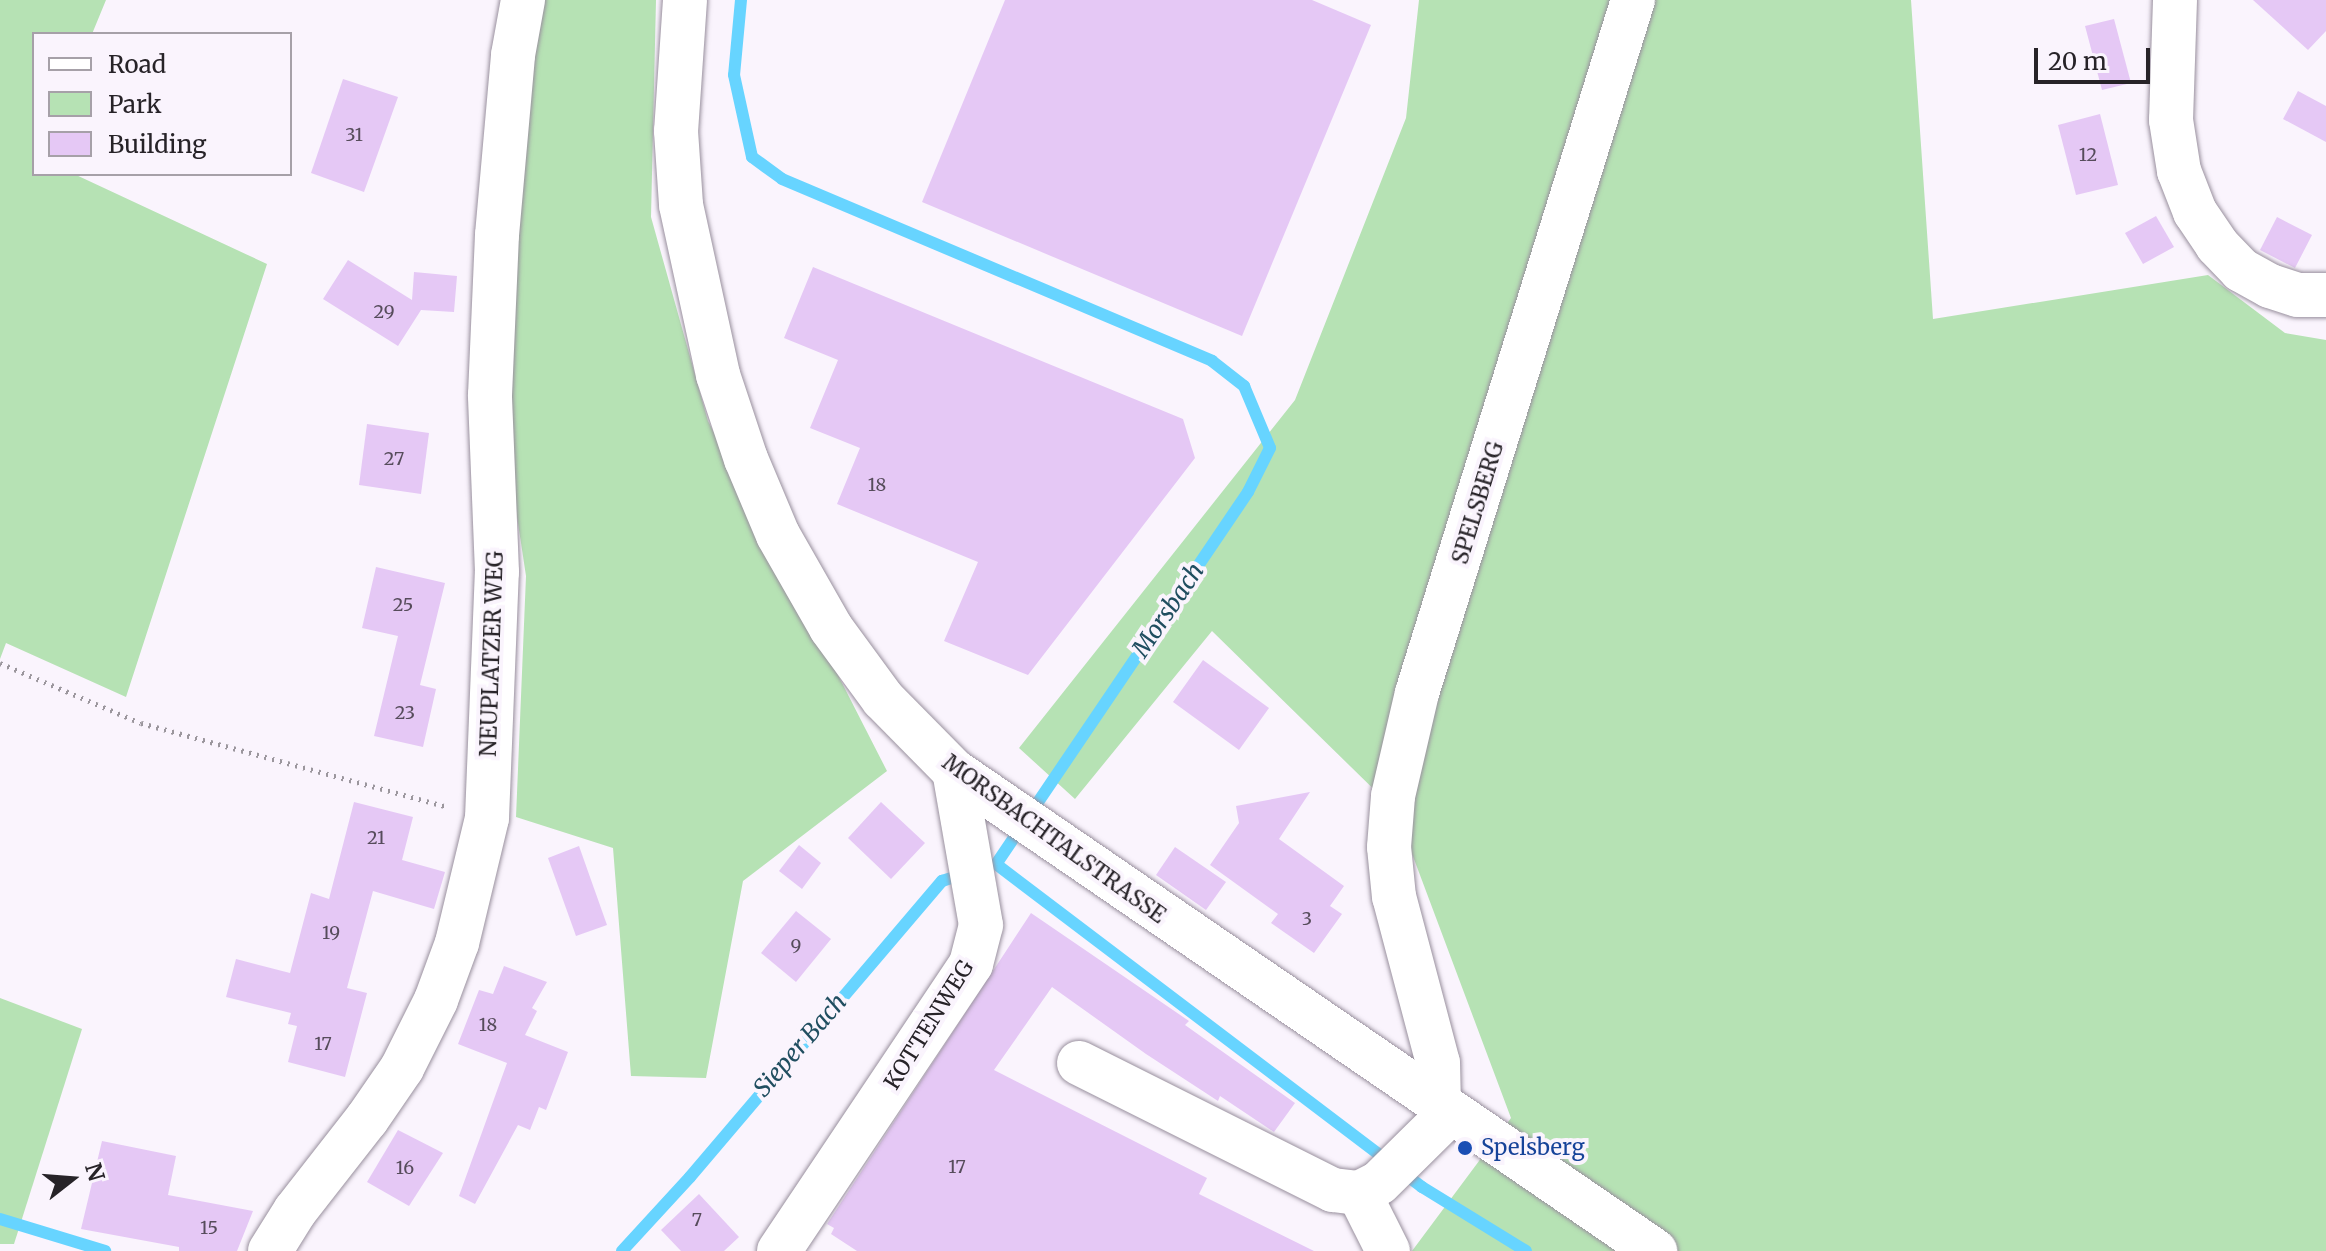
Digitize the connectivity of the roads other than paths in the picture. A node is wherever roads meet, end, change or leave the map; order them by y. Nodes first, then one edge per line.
1 (523, 0) edge
2 (685, 0) edge
3 (1633, 0) edge
4 (2175, 0) edge
5 (2326, 295) edge
6 (940, 758) junction
7 (1079, 1063) dead end
8 (1445, 1109) junction
9 (1369, 1188) junction
10 (270, 1251) edge
11 (779, 1251) edge
12 (1388, 1251) edge
13 (1655, 1251) edge

1 - 10 street, NEUPLATZER WEG
2 - 6 street, MORSBACHTALSTRASSE
3 - 8 street, SPELSBERG
4 - 5 street
6 - 8 street, MORSBACHTALSTRASSE
6 - 11 street, KOTTENWEG
7 - 9 street
8 - 9 street
8 - 13 street, MORSBACHTALSTRASSE
9 - 12 street

